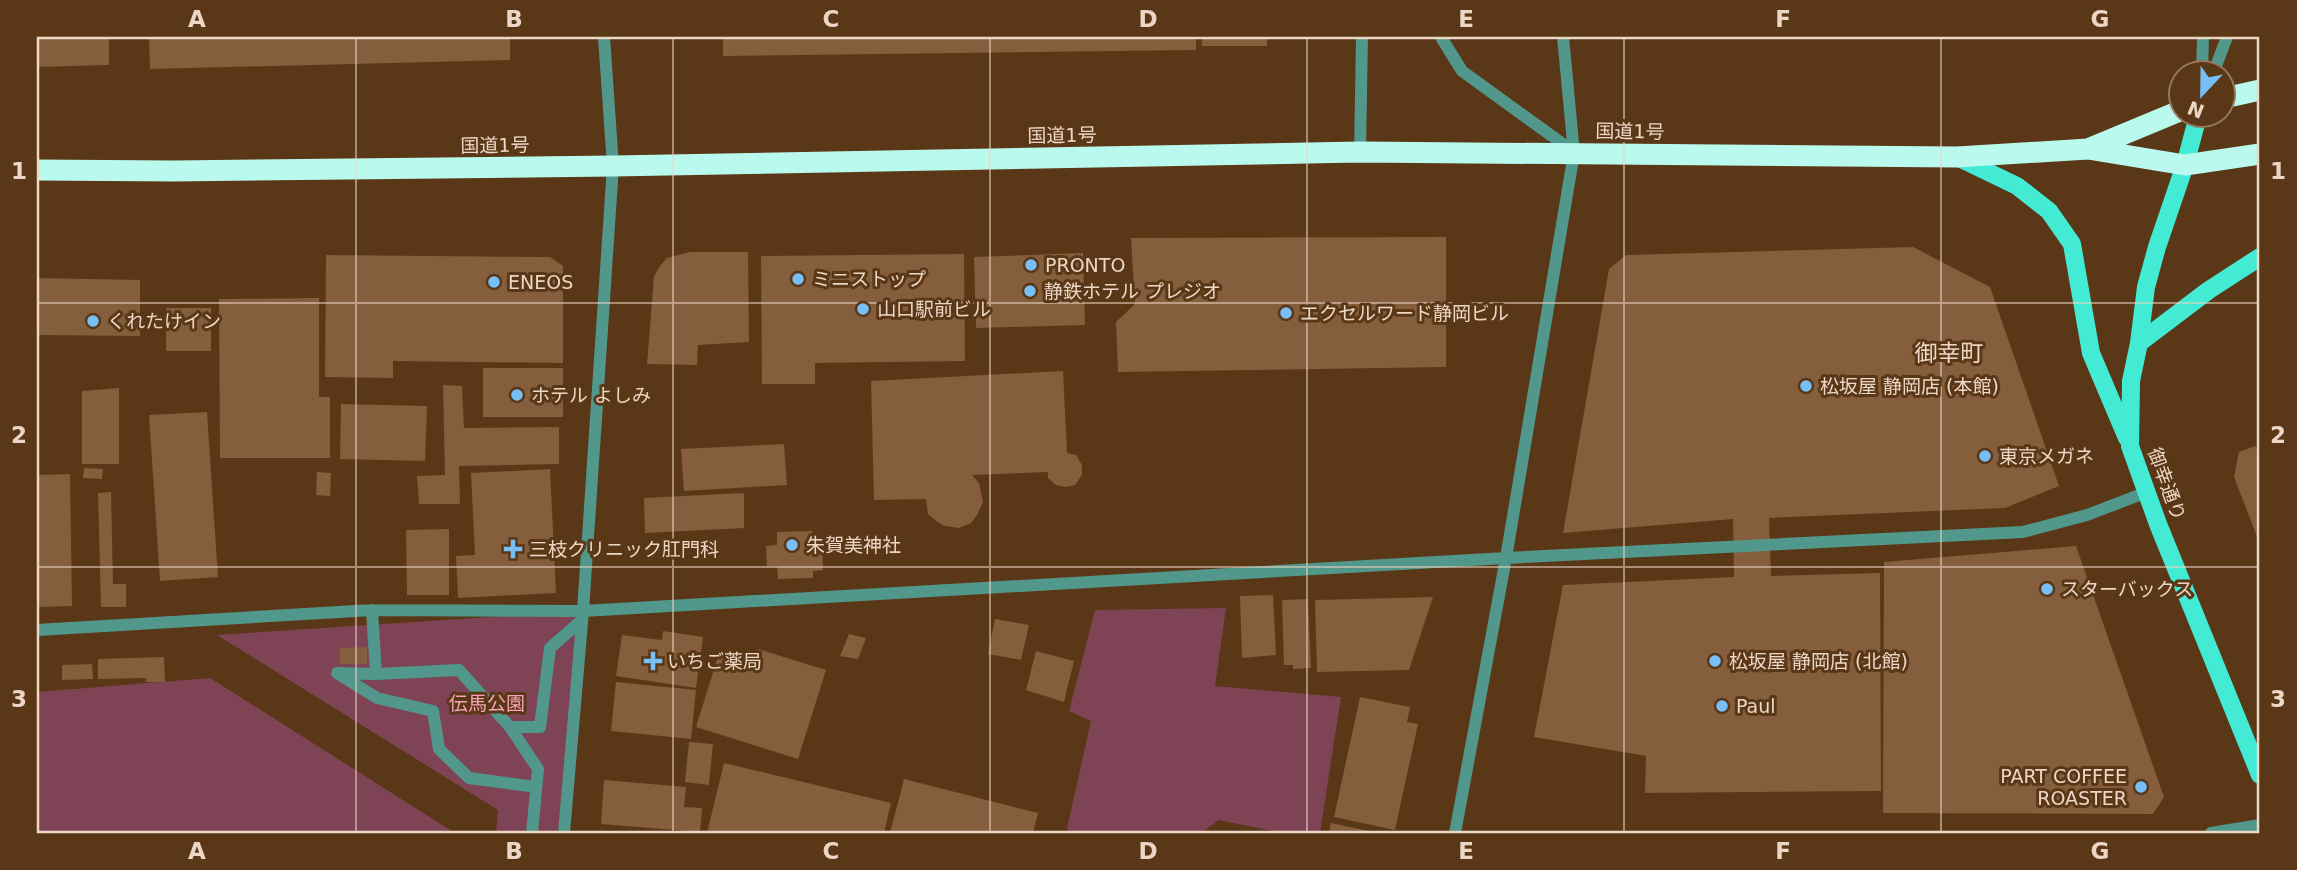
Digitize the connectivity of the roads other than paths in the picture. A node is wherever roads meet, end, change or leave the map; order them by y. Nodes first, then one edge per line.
1 (604, 37) edge
2 (1362, 37) edge
3 (1441, 37) edge
4 (1563, 37) edge
5 (2203, 37) edge
6 (2227, 37) edge
7 (2202, 60) edge
8 (2218, 60) edge
9 (2260, 90) edge
10 (2238, 95) edge
11 (2168, 116) edge
12 (2194, 130) edge
13 (2088, 149) junction
14 (1360, 152) junction
15 (1574, 153) junction
16 (2260, 154) edge
17 (1957, 157) junction
18 (2185, 165) junction
19 (613, 166) junction
20 (37, 170) edge
21 (2260, 257) edge
22 (2139, 343) junction
23 (2130, 446) junction
24 (2147, 492) junction
25 (1506, 558) junction
26 (372, 610) junction
27 (582, 615) junction
28 (37, 630) edge
29 (376, 674) junction
30 (510, 727) junction
31 (2260, 775) edge
32 (536, 787) junction
33 (2260, 825) edge
34 (532, 833) edge
35 (564, 833) edge
36 (1455, 833) edge
37 (2211, 833) edge

1 - 19 street
2 - 14 street
3 - 15 street
4 - 15 street
5 - 7 street
6 - 8 street
9 - 10 highway
11 - 13 highway, 国道1号
12 - 18 main road, 御幸通り
13 - 17 highway, 国道1号
13 - 18 highway, 国道1号
14 - 15 highway, 国道1号
14 - 19 highway, 国道1号
15 - 17 highway, 国道1号
15 - 25 street
16 - 18 highway, 国道1号
17 - 23 main road
18 - 22 main road, 御幸通り
19 - 20 highway, 国道1号
19 - 27 street
21 - 22 main road
22 - 23 main road, 御幸通り
23 - 24 main road, 御幸通り
24 - 25 street
24 - 31 main road, 御幸通り
25 - 27 street
25 - 36 street
26 - 27 street
26 - 28 street
26 - 29 street
27 - 30 street
27 - 35 street
29 - 30 street
29 - 32 street
30 - 32 street
32 - 34 street
33 - 37 street

